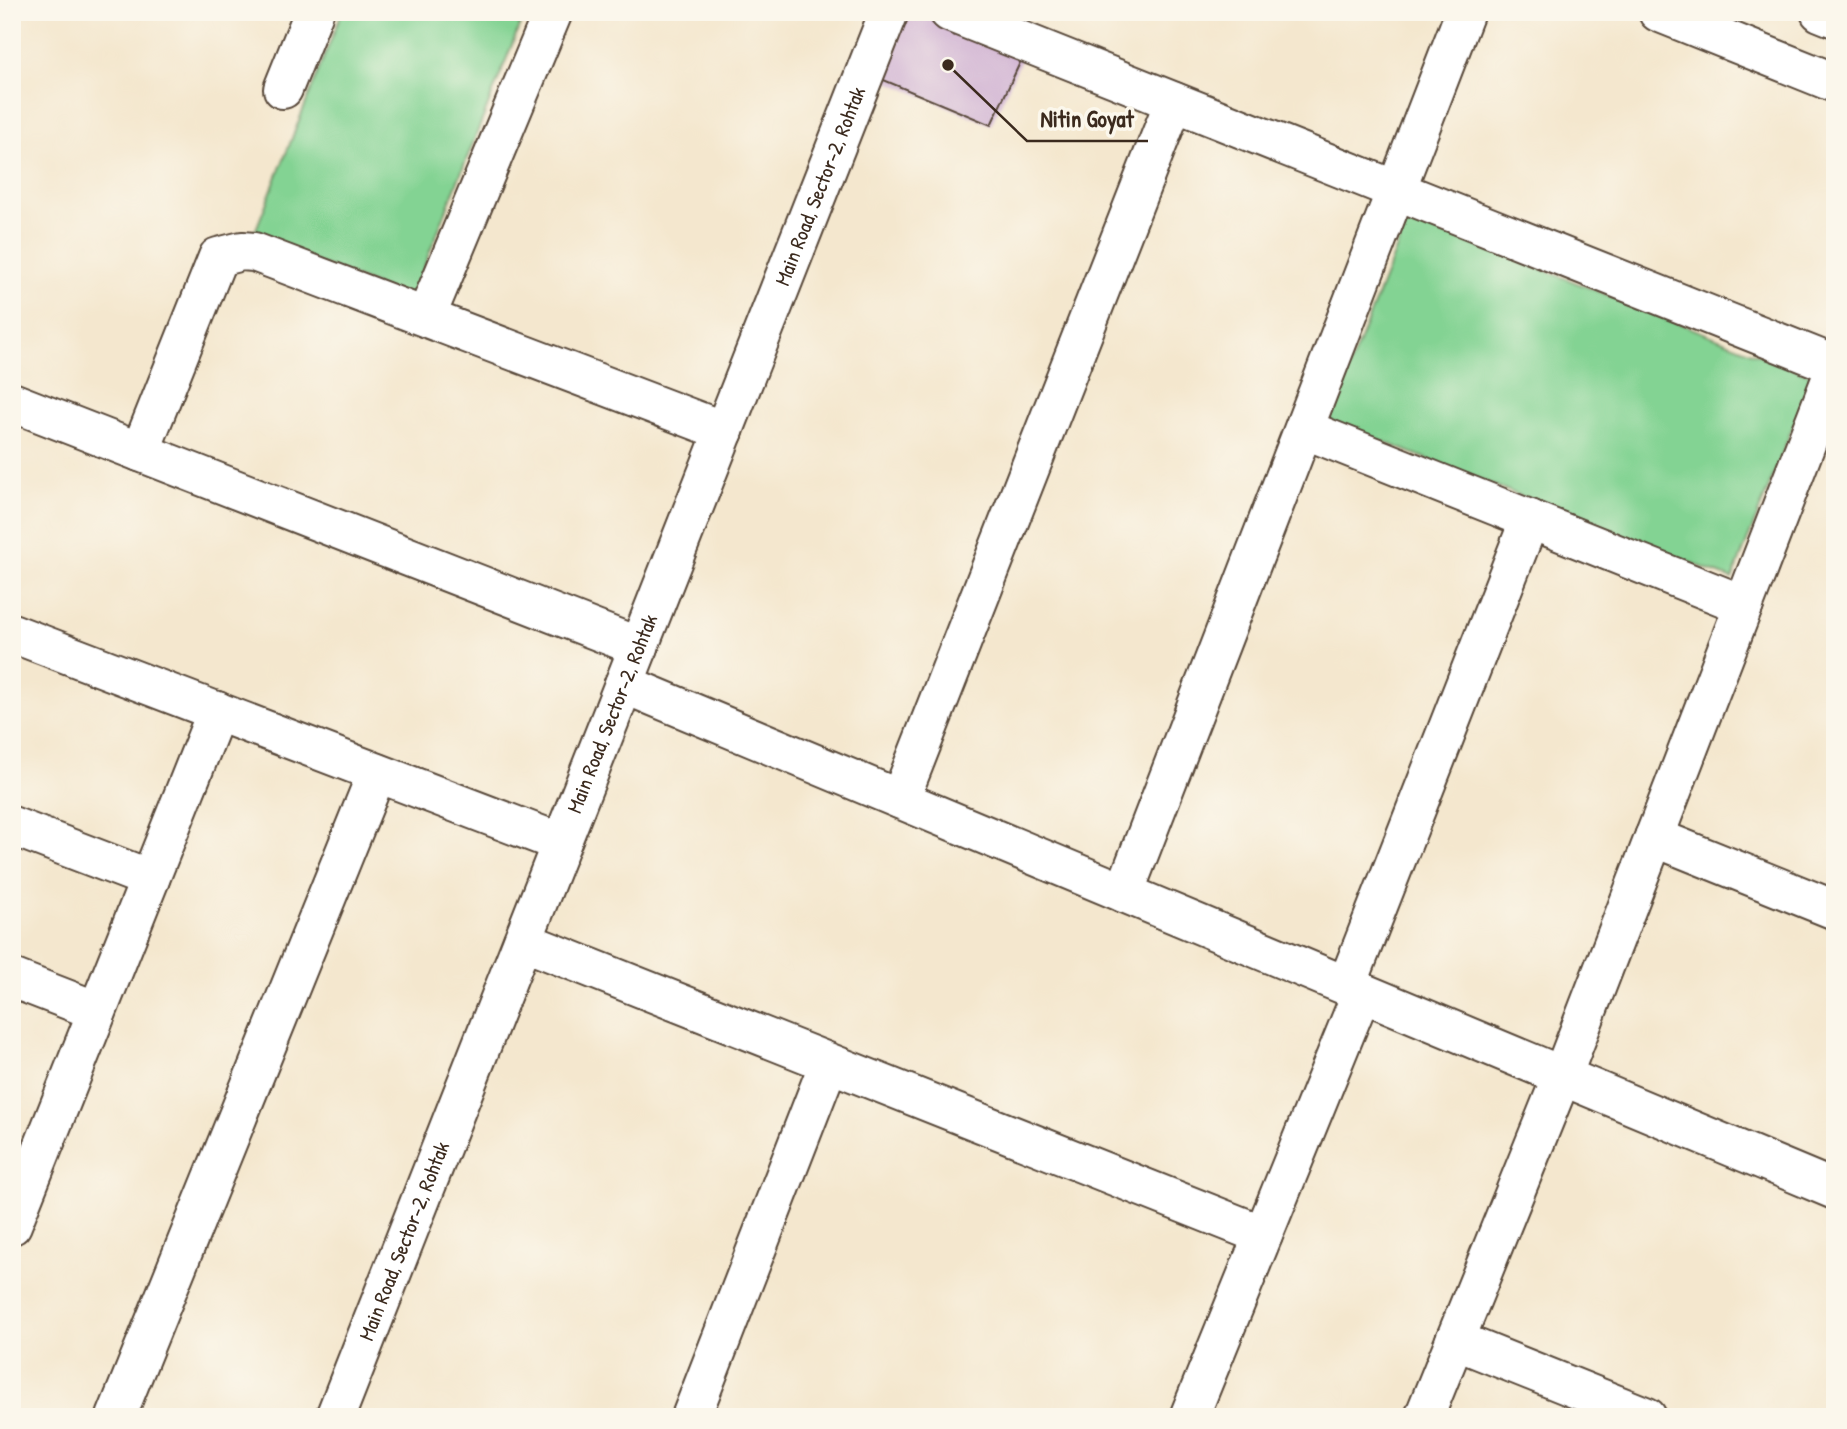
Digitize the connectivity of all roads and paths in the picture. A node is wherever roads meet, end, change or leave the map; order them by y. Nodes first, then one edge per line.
1 (314, 12) edge
2 (553, 12) edge
3 (889, 12) edge
4 (949, 12) edge
5 (1465, 12) edge
6 (1658, 12) edge
7 (1820, 12) edge
8 (1835, 18) edge
9 (1835, 83) edge
10 (283, 89) dead end
11 (1174, 102) junction
12 (1396, 190) junction
13 (426, 317) junction
14 (1835, 367) edge
15 (12, 402) edge
16 (1304, 429) junction
17 (724, 431) junction
18 (140, 452) junction
19 (1530, 519) junction
20 (1744, 605) junction
21 (12, 633) edge
22 (639, 647) junction
23 (624, 684) junction
24 (217, 711) junction
25 (377, 773) junction
26 (900, 799) junction
27 (12, 826) edge
28 (1654, 837) junction
29 (561, 843) junction
30 (150, 879) junction
31 (1124, 893) junction
32 (1835, 911) edge
33 (523, 941) junction
34 (12, 978) edge
35 (1354, 989) junction
36 (97, 1011) junction
37 (829, 1063) junction
38 (1562, 1076) junction
39 (27, 1146) edge
40 (1835, 1190) edge
41 (12, 1225) edge
42 (1264, 1235) junction
43 (1455, 1340) junction
44 (116, 1417) edge
45 (335, 1417) edge
46 (691, 1417) edge
47 (1189, 1417) edge
48 (1424, 1417) edge
49 (1647, 1417) edge

1 - 10 street
2 - 13 street
3 - 17 street, Main Road, Sector-2, Rohtak
4 - 11 street
5 - 12 street
6 - 9 street
7 - 8 street
11 - 12 street
11 - 26 street
12 - 14 street
12 - 16 street
13 - 17 street
13 - 18 street
14 - 20 street
15 - 18 street
16 - 19 street
16 - 31 street
17 - 22 street, Main Road, Sector-2, Rohtak
18 - 22 street
19 - 20 street
19 - 35 street
20 - 28 street
21 - 24 street
22 - 23 street, Main Road, Sector-2, Rohtak
23 - 26 street
23 - 29 street, Main Road, Sector-2, Rohtak
24 - 25 street
24 - 30 street
25 - 29 street
25 - 44 street
26 - 31 street
27 - 30 street
28 - 32 street
28 - 38 street
29 - 33 street, Main Road, Sector-2, Rohtak
30 - 36 street
31 - 35 street
33 - 37 street
33 - 45 street, Main Road, Sector-2, Rohtak
34 - 36 street
35 - 38 street
35 - 42 street
36 - 39 street
37 - 42 street
37 - 46 street
38 - 40 street
38 - 43 street
39 - 41 street
42 - 47 street
43 - 48 street
43 - 49 street

